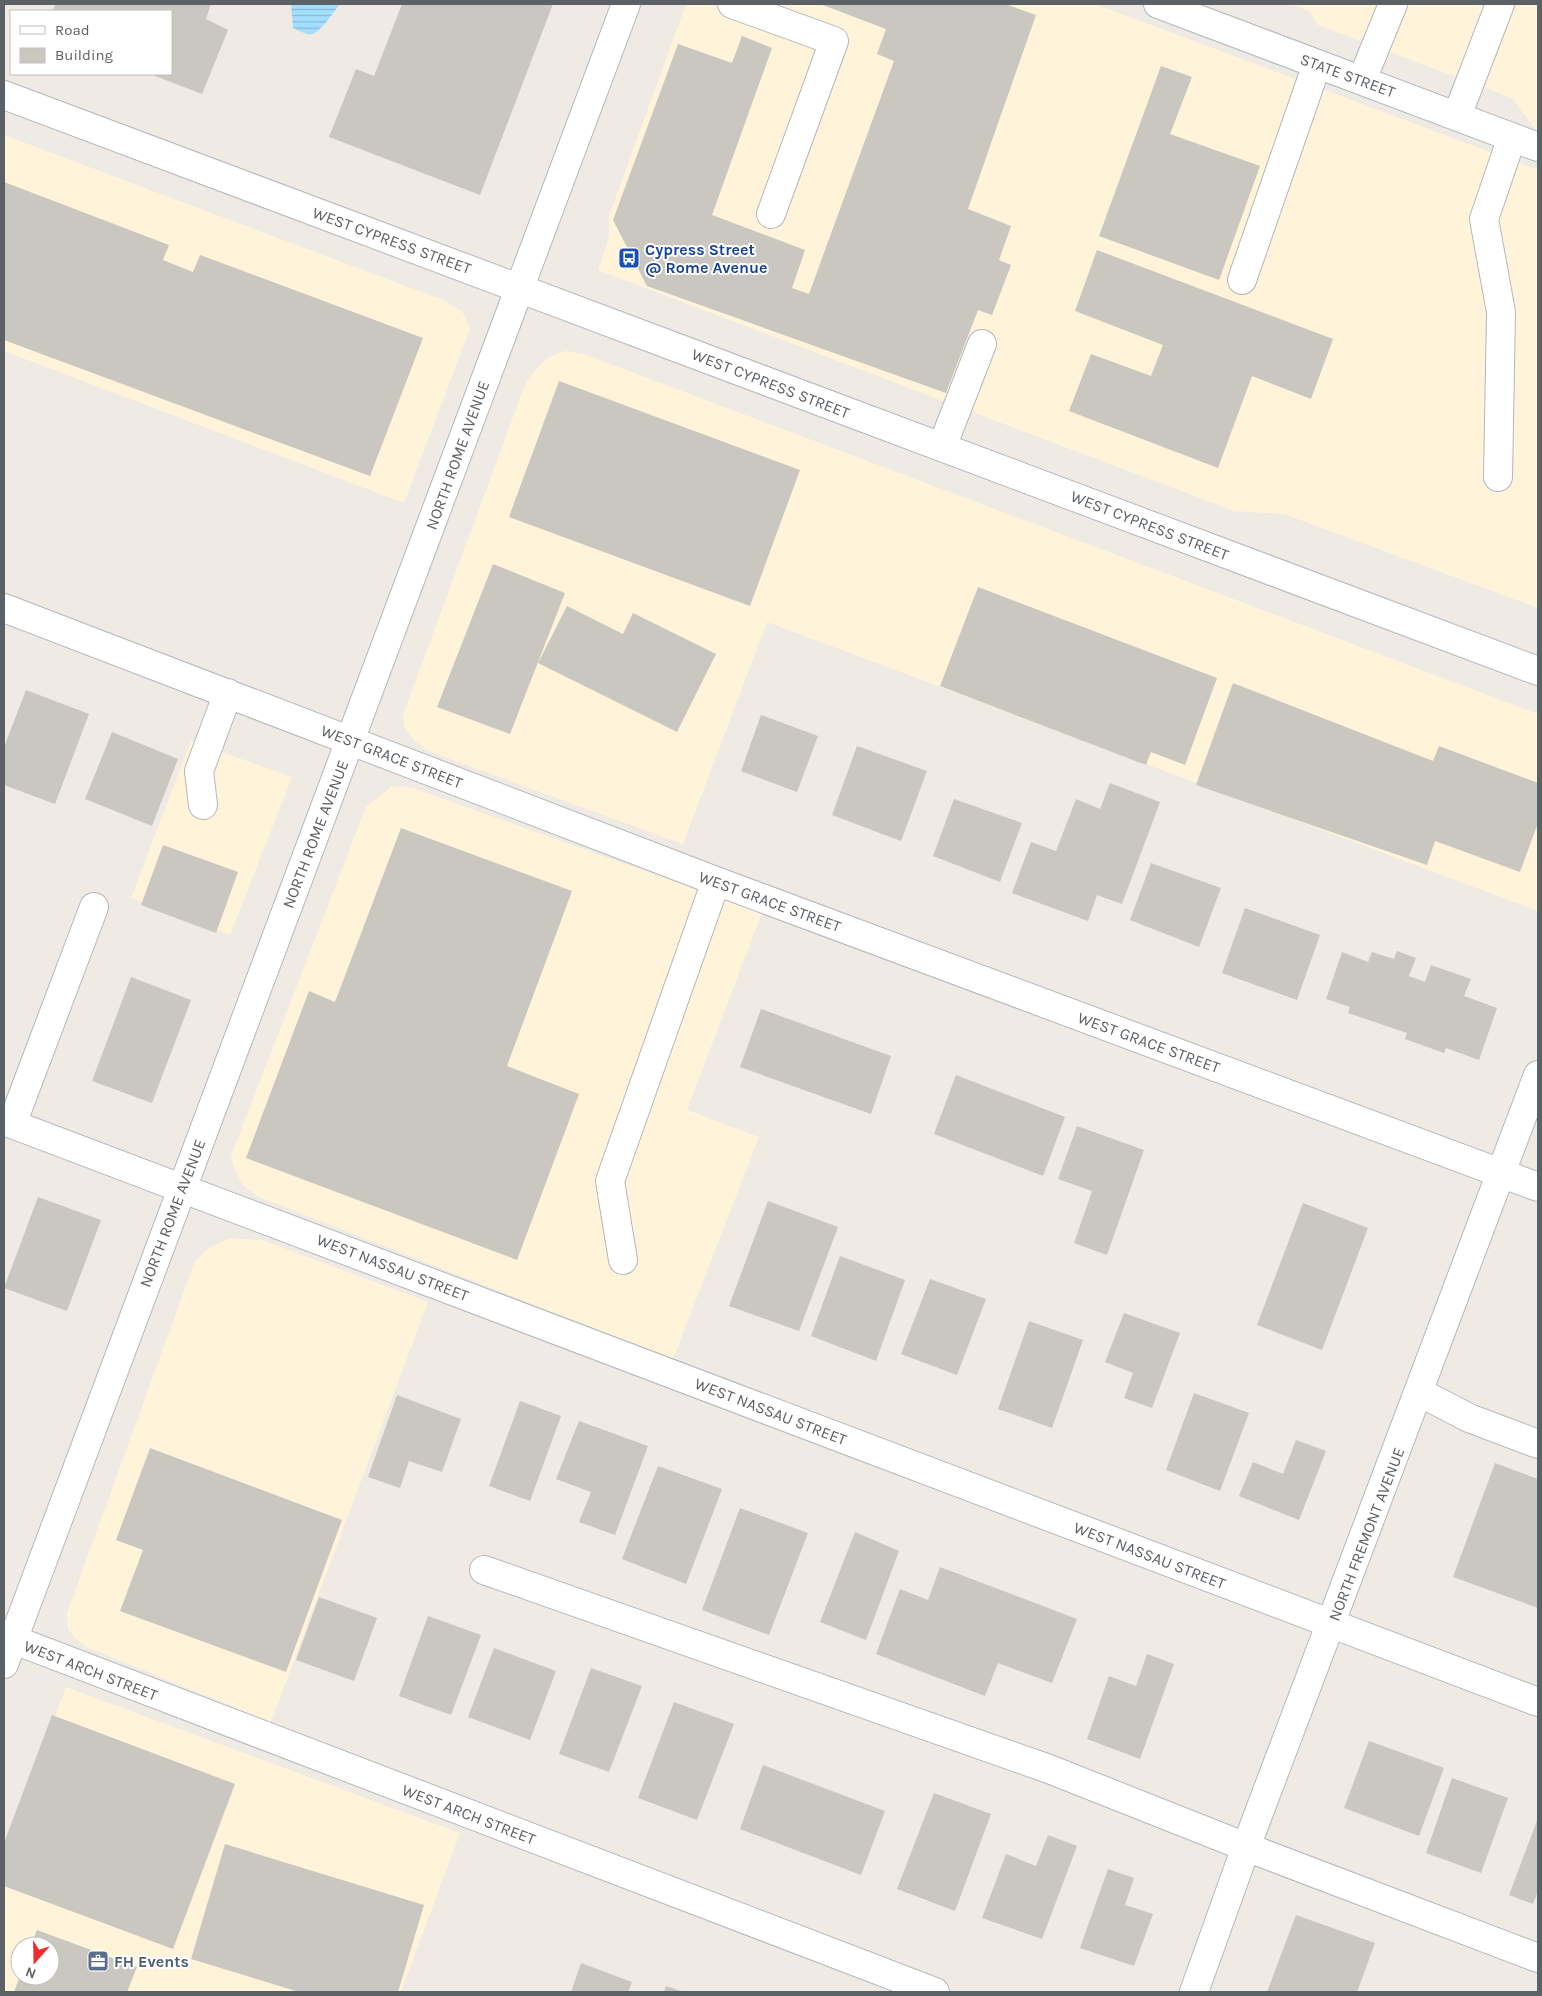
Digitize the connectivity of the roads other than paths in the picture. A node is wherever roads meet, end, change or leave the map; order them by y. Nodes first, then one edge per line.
1 (626, 4) edge
2 (732, 4) edge
3 (1158, 4) edge
4 (1393, 4) edge
5 (1500, 4) edge
6 (1317, 64) junction
7 (1362, 80) junction
8 (4, 95) edge
9 (1457, 116) junction
10 (1512, 137) junction
11 (1538, 147) edge
12 (771, 214) dead end
13 (1242, 280) dead end
14 (520, 288) junction
15 (982, 344) dead end
16 (942, 447) junction
17 (1498, 477) dead end
18 (4, 608) edge
19 (1538, 671) edge
20 (228, 693) junction
21 (351, 740) junction
22 (203, 805) dead end
23 (716, 882) junction
24 (94, 907) dead end
25 (1538, 1075) edge
26 (8, 1122) edge
27 (1501, 1174) junction
28 (182, 1187) junction
29 (1538, 1187) edge
30 (623, 1260) dead end
31 (1419, 1392) junction
32 (1538, 1444) edge
33 (484, 1570) dead end
34 (1332, 1624) junction
35 (7, 1647) edge
36 (1538, 1702) edge
37 (1246, 1847) junction
38 (1538, 1958) edge
39 (935, 1992) edge
40 (1194, 1992) edge

1 - 14 street, NORTH ROME AVENUE
2 - 12 street
3 - 6 street, STATE STREET
4 - 7 street
5 - 9 street
6 - 7 street, STATE STREET
6 - 13 street
7 - 9 street, STATE STREET
8 - 14 street, WEST CYPRESS STREET
9 - 10 street, STATE STREET
10 - 11 street, STATE STREET
10 - 17 street
14 - 16 street, WEST CYPRESS STREET
14 - 21 street, NORTH ROME AVENUE
15 - 16 street
16 - 19 street, WEST CYPRESS STREET
18 - 20 street, WEST GRACE STREET
20 - 21 street, WEST GRACE STREET
20 - 22 street
21 - 23 street, WEST GRACE STREET
21 - 28 street, NORTH ROME AVENUE
23 - 27 street, WEST GRACE STREET
23 - 30 street
24 - 26 street
25 - 27 street, NORTH FREMONT AVENUE
26 - 28 street, WEST NASSAU STREET
27 - 29 street, WEST GRACE STREET
27 - 31 street, NORTH FREMONT AVENUE
28 - 34 street, WEST NASSAU STREET
28 - 35 street, NORTH ROME AVENUE
31 - 32 street
31 - 34 street, NORTH FREMONT AVENUE
33 - 37 street
34 - 36 street, WEST NASSAU STREET
34 - 37 street, NORTH FREMONT AVENUE
35 - 39 street, WEST ARCH STREET
37 - 38 street
37 - 40 street, NORTH FREMONT AVENUE

